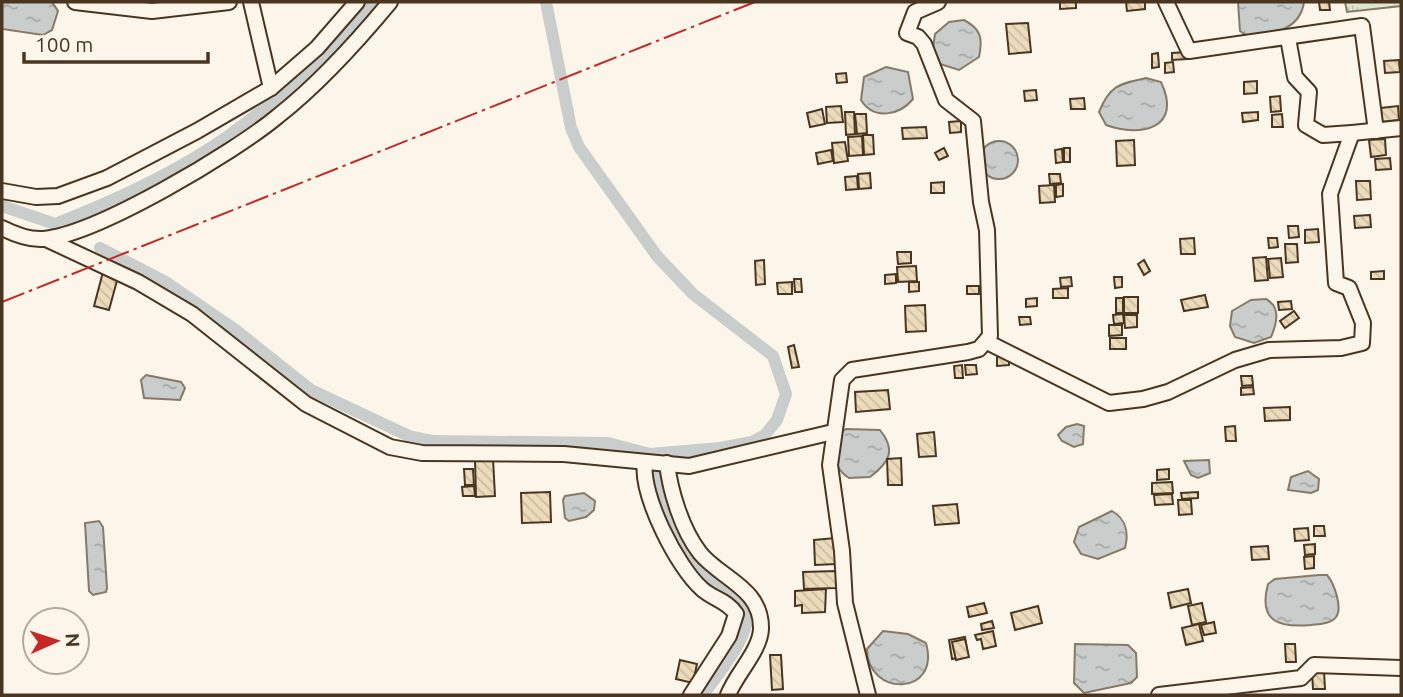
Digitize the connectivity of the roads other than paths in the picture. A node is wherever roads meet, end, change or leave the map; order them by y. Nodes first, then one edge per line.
1 (75, 2) edge
2 (229, 2) edge
3 (251, 2) edge
4 (357, 2) edge
5 (390, 2) edge
6 (938, 2) edge
7 (1166, 2) edge
8 (1288, 38) junction
9 (271, 88) junction
10 (1401, 128) edge
11 (1376, 131) junction
12 (1352, 133) junction
13 (2, 191) edge
14 (2, 228) edge
15 (46, 239) junction
16 (987, 342) junction
17 (833, 432) junction
18 (645, 461) junction
19 (667, 463) junction
20 (1401, 668) edge
21 (691, 695) edge
22 (728, 695) edge
23 (868, 695) edge
24 (1160, 695) edge

1 - 2 street
3 - 9 street
4 - 9 street
5 - 15 street
6 - 16 street
7 - 8 street
8 - 11 street
8 - 12 street
9 - 13 street
10 - 11 street
11 - 12 street
12 - 16 street
14 - 15 street
15 - 18 street
16 - 17 street
17 - 19 street
17 - 23 street
18 - 19 street
18 - 21 street
19 - 22 street
20 - 24 street

